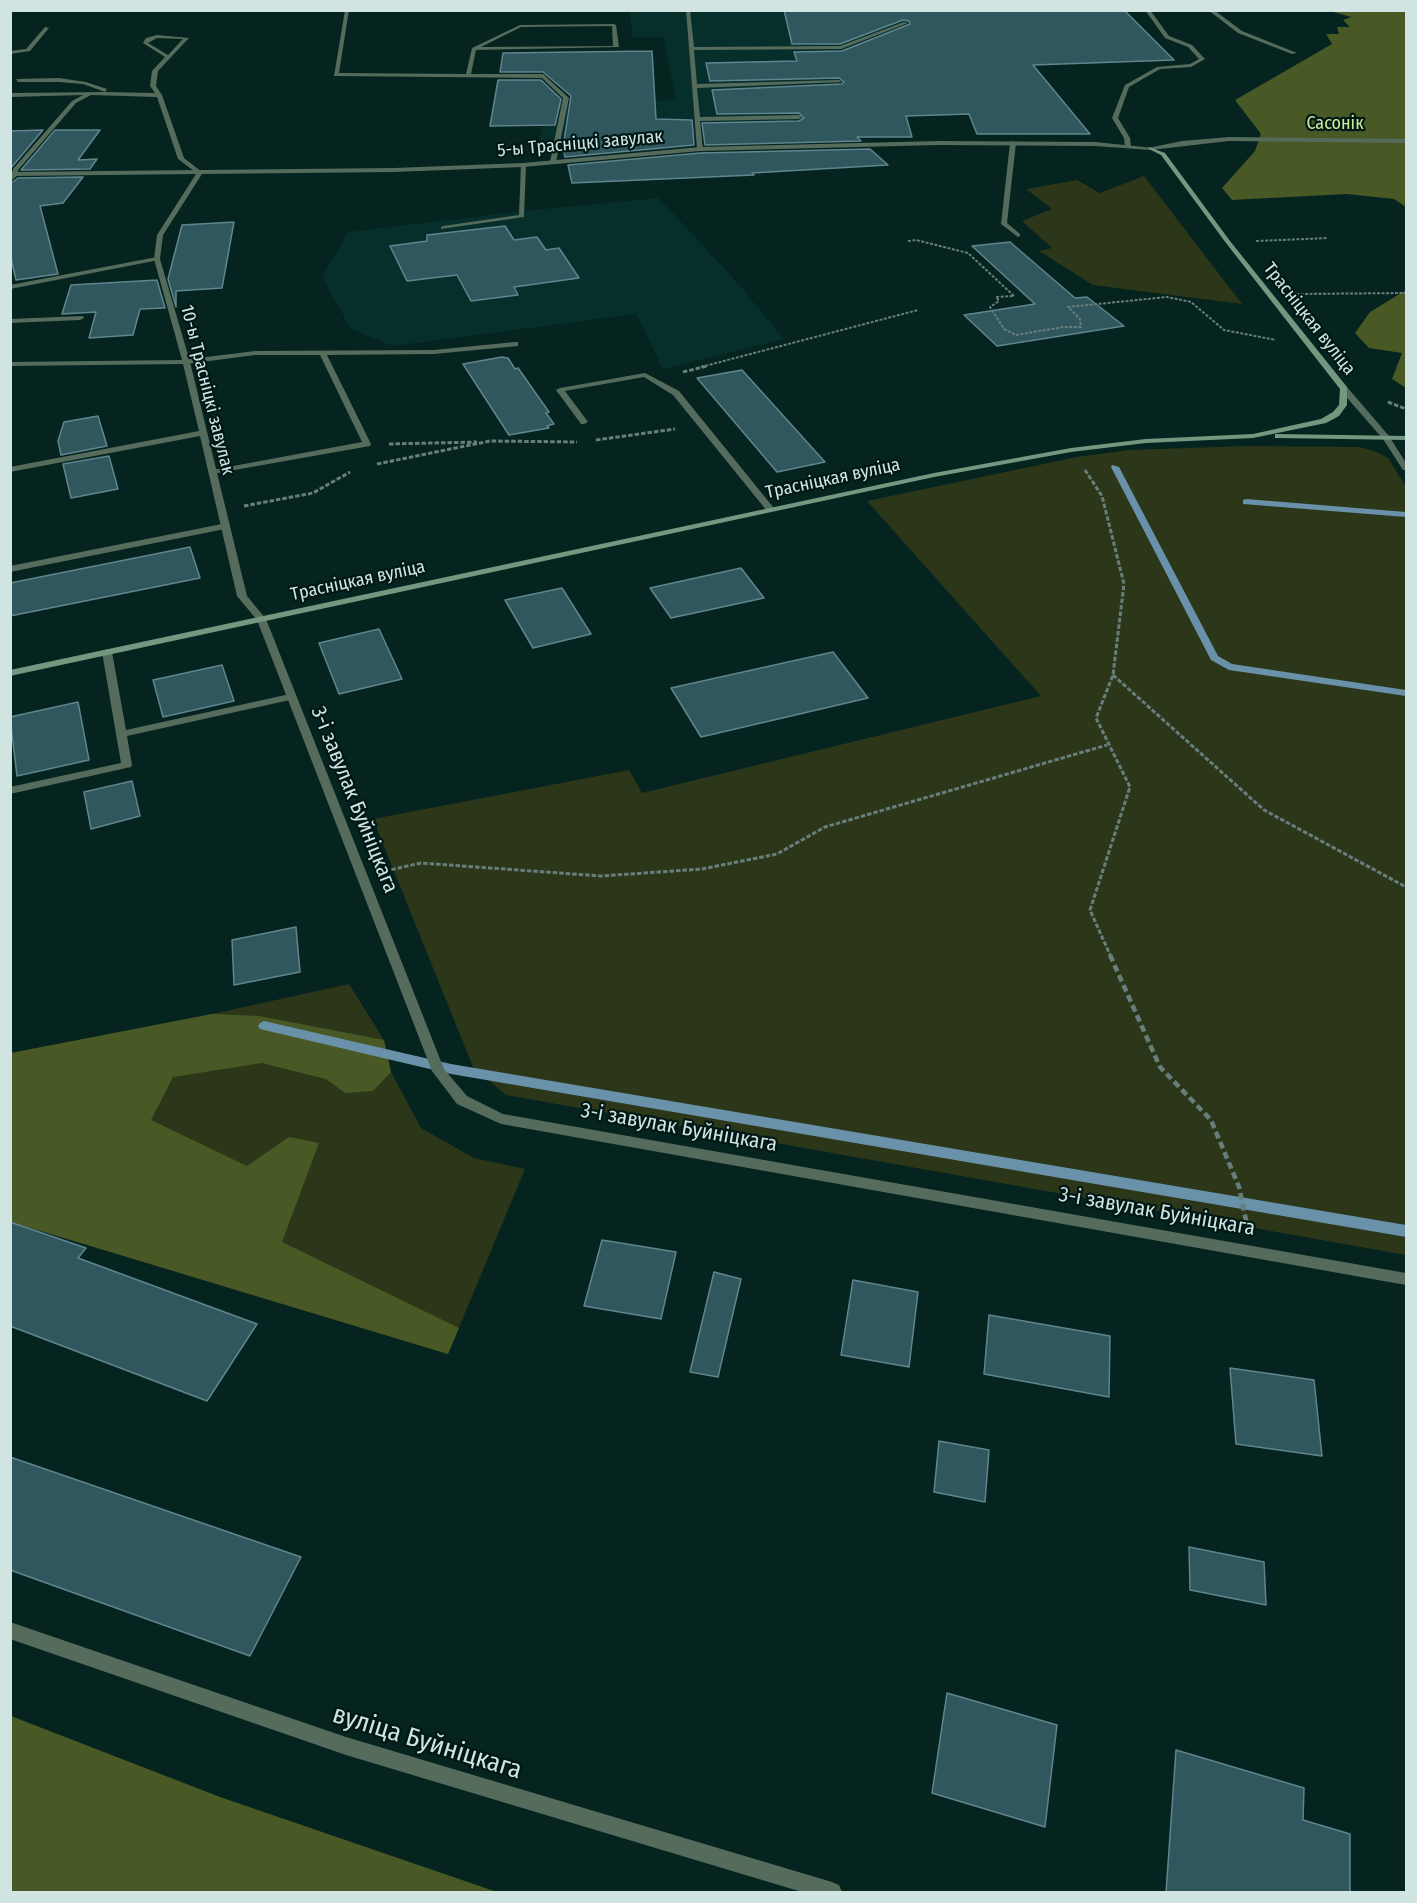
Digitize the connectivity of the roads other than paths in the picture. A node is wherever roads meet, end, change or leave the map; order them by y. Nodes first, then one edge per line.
1 (347, 10) edge
2 (688, 10) edge
3 (1147, 10) edge
4 (1209, 10) edge
5 (906, 23) dead end
6 (46, 28) dead end
7 (474, 49) junction
8 (690, 49) junction
9 (10, 53) edge
10 (1294, 53) dead end
11 (168, 57) junction
12 (468, 75) junction
13 (18, 80) dead end
14 (840, 82) dead end
15 (694, 86) junction
16 (92, 93) junction
17 (114, 93) junction
18 (10, 95) edge
19 (159, 95) junction
20 (799, 117) dead end
21 (698, 119) junction
22 (1407, 141) edge
23 (1013, 143) junction
24 (1128, 147) junction
25 (1151, 148) junction
26 (700, 149) junction
27 (553, 162) junction
28 (523, 165) junction
29 (200, 173) junction
30 (14, 174) edge
31 (10, 180) edge
32 (444, 228) dead end
33 (1018, 236) dead end
34 (157, 259) junction
35 (10, 287) edge
36 (80, 318) dead end
37 (10, 321) edge
38 (515, 344) dead end
39 (322, 352) junction
40 (186, 362) junction
41 (10, 364) edge
42 (1344, 389) junction
43 (584, 422) dead end
44 (203, 432) junction
45 (1253, 436) junction
46 (1386, 438) junction
47 (1407, 438) edge
48 (1407, 468) edge
49 (10, 470) edge
50 (213, 472) junction
51 (770, 508) junction
52 (227, 526) junction
53 (10, 569) edge
54 (261, 619) junction
55 (107, 652) junction
56 (10, 673) edge
57 (290, 697) junction
58 (122, 734) junction
59 (10, 791) edge
60 (1407, 1279) edge
61 (10, 1630) edge
62 (832, 1893) edge

1 - 12 street
2 - 8 street
3 - 24 street
4 - 10 street
5 - 8 street
6 - 9 street
7 - 7 street
7 - 12 street
8 - 15 street
11 - 11 street
11 - 19 street
12 - 27 street
13 - 17 street
14 - 15 street
15 - 21 street
16 - 17 street
16 - 18 street
16 - 30 street
17 - 19 street
19 - 29 street
20 - 21 street
21 - 26 street
22 - 25 street, 5-ы Трасніцкі завулак
23 - 24 street, 5-ы Трасніцкі завулак
23 - 26 street, 5-ы Трасніцкі завулак
23 - 33 street
24 - 25 street, 5-ы Трасніцкі завулак
25 - 42 street, Трасніцкая вуліца
26 - 27 street, 5-ы Трасніцкі завулак
27 - 28 street, 5-ы Трасніцкі завулак
28 - 29 street, 5-ы Трасніцкі завулак
28 - 32 street
29 - 30 street, 5-ы Трасніцкі завулак
29 - 34 street, 10-ы Трасніцкі завулак
30 - 31 street
34 - 35 street
34 - 40 street, 10-ы Трасніцкі завулак
36 - 37 street
38 - 39 street
39 - 40 street
39 - 50 street
40 - 41 street
40 - 44 street, 10-ы Трасніцкі завулак
42 - 45 street, Трасніцкая вуліца
42 - 46 street
43 - 51 street
44 - 49 street
44 - 50 street, 10-ы Трасніцкі завулак
45 - 46 street
45 - 51 street, Трасніцкая вуліца
46 - 47 street
46 - 48 street
50 - 52 street, 10-ы Трасніцкі завулак
51 - 54 street, Трасніцкая вуліца
52 - 53 street
52 - 54 street, 10-ы Трасніцкі завулак
54 - 55 street, Трасніцкая вуліца
54 - 57 street, 3-і завулак Буйніцкага
55 - 56 street, Трасніцкая вуліца
55 - 58 street
57 - 58 street
57 - 60 street, 3-і завулак Буйніцкага
58 - 59 street
61 - 62 street, вуліца Буйніцкага

